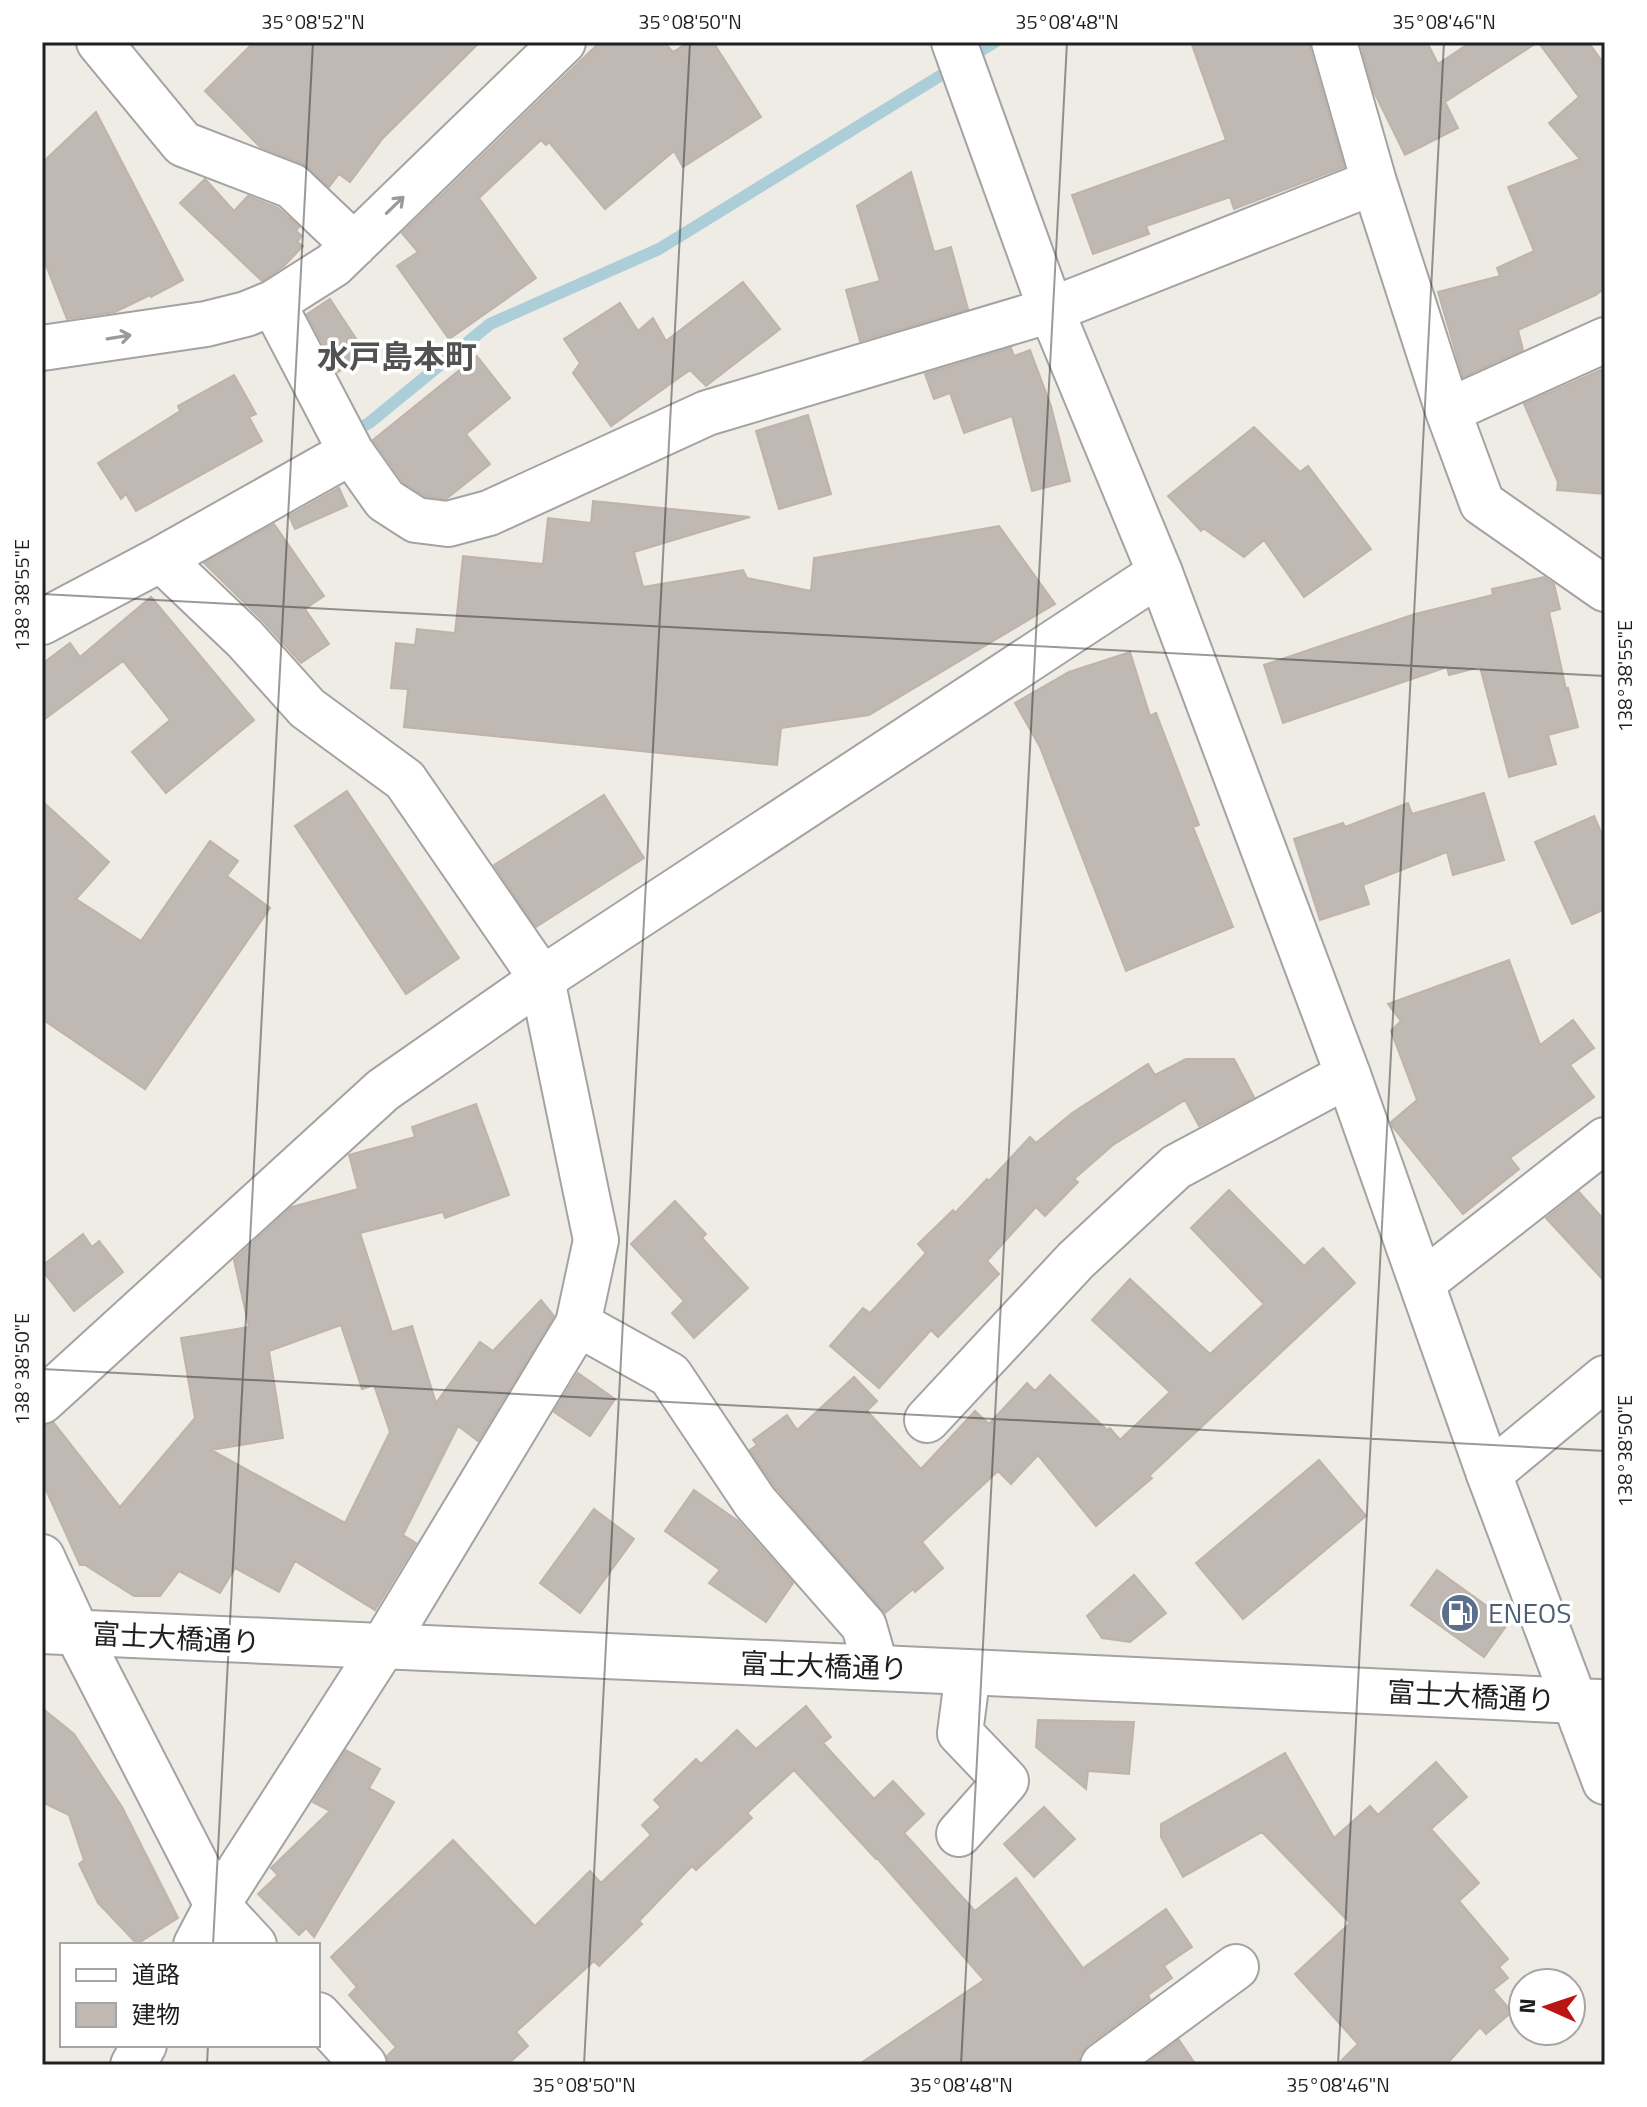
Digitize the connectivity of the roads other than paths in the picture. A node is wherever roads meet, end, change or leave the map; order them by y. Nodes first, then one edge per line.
1 (99, 42) edge
2 (563, 42) edge
3 (954, 42) edge
4 (1334, 42) edge
5 (1374, 182) junction
6 (354, 245) junction
7 (273, 303) junction
8 (1051, 310) junction
9 (1605, 340) edge
10 (42, 348) edge
11 (1448, 411) junction
12 (351, 452) junction
13 (161, 559) junction
14 (1160, 573) junction
15 (1605, 589) edge
16 (42, 622) edge
17 (542, 979) junction
18 (1348, 1075) junction
19 (1605, 1140) edge
20 (1422, 1283) junction
21 (578, 1324) junction
22 (1605, 1378) edge
23 (42, 1401) edge
24 (927, 1420) dead end
25 (1489, 1474) junction
26 (42, 1557) edge
27 (60, 1632) edge
28 (382, 1648) junction
29 (876, 1668) junction
30 (968, 1672) junction
31 (1590, 1701) edge
32 (1605, 1782) edge
33 (959, 1834) dead end
34 (217, 1905) junction
35 (197, 1943) edge
36 (252, 1943) edge
37 (1236, 1967) dead end
38 (320, 2017) edge
39 (143, 2047) edge
40 (133, 2065) edge
41 (364, 2065) edge
42 (1103, 2065) edge

1 - 6 street
6 -> 2 street
3 - 8 street
4 - 5 street
5 - 8 street
5 - 11 street
6 - 7 street
10 -> 7 street
7 - 12 street
8 - 12 street
8 - 14 street
9 - 11 street
11 - 15 street
12 - 13 street
13 - 16 street
13 - 17 street
14 - 17 street
14 - 18 street
17 - 21 street
17 - 23 street
18 - 20 street
18 - 24 street
19 - 20 street
20 - 25 street
21 - 28 street
21 - 29 street
22 - 25 street
25 - 31 street
26 - 27 street
27 - 28 street, 富士大橋通り
27 - 34 street
28 - 29 street, 富士大橋通り
28 - 34 street
29 - 30 street, 富士大橋通り
30 - 31 street, 富士大橋通り
30 - 33 street
31 - 32 street
34 - 35 street
34 - 36 street
37 - 42 street
38 - 41 street
39 - 40 street

